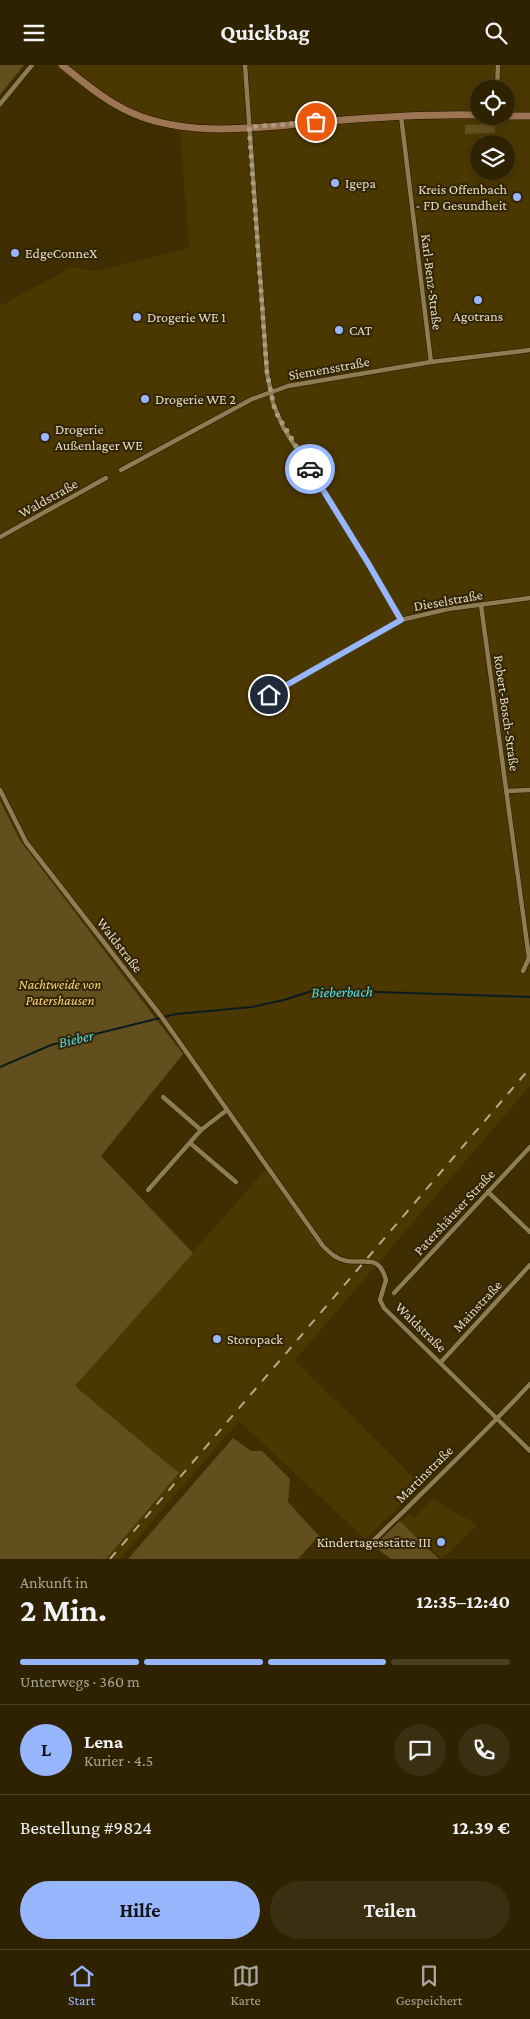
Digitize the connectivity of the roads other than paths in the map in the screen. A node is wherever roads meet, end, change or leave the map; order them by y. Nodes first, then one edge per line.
1 (32, 65) edge
2 (62, 65) edge
3 (245, 65) edge
4 (498, 65) edge
5 (497, 80) edge
6 (0, 104) edge
7 (400, 115) junction
8 (470, 115) edge
9 (515, 116) edge
10 (530, 116) edge
11 (249, 127) junction
12 (530, 350) edge
13 (431, 362) junction
14 (272, 392) junction
15 (120, 470) dead end
16 (106, 478) dead end
17 (0, 537) edge
18 (530, 599) edge
19 (481, 605) junction
20 (401, 620) junction
21 (269, 695) dead end
22 (0, 790) edge
23 (530, 790) edge
24 (506, 791) junction
25 (523, 971) dead end
26 (163, 1097) dead end
27 (227, 1110) junction
28 (201, 1129) junction
29 (190, 1143) junction
30 (530, 1147) edge
31 (236, 1182) dead end
32 (148, 1190) dead end
33 (488, 1193) junction
34 (530, 1232) edge
35 (530, 1265) edge
36 (394, 1293) dead end
37 (440, 1362) junction
38 (530, 1384) edge
39 (498, 1419) junction
40 (530, 1451) edge
41 (367, 1547) dead end

1 - 6 street
2 - 11 street
3 - 11 street
4 - 5 street
7 - 8 street
7 - 11 street
7 - 13 street, Karl-Benz-Straße
9 - 10 street
11 - 14 street
12 - 13 street, Siemensstraße
13 - 14 street, Siemensstraße
14 - 15 street, Siemensstraße
14 - 20 street
16 - 17 street, Waldstraße
18 - 19 street, Dieselstraße
19 - 20 street, Dieselstraße
19 - 24 street, Robert-Bosch-Straße
20 - 21 street, Dieselstraße
22 - 27 street, Waldstraße
23 - 24 street
24 - 25 street, Robert-Bosch-Straße
26 - 28 street
27 - 28 street
27 - 37 street, Waldstraße
28 - 29 street
29 - 31 street
29 - 32 street
30 - 33 street, Patershäuser Straße
33 - 34 street
33 - 36 street, Patershäuser Straße
35 - 37 street, Mainstraße
37 - 39 street, Waldstraße
38 - 39 street, Martinstraße
39 - 40 street, Waldstraße
39 - 41 street, Martinstraße

